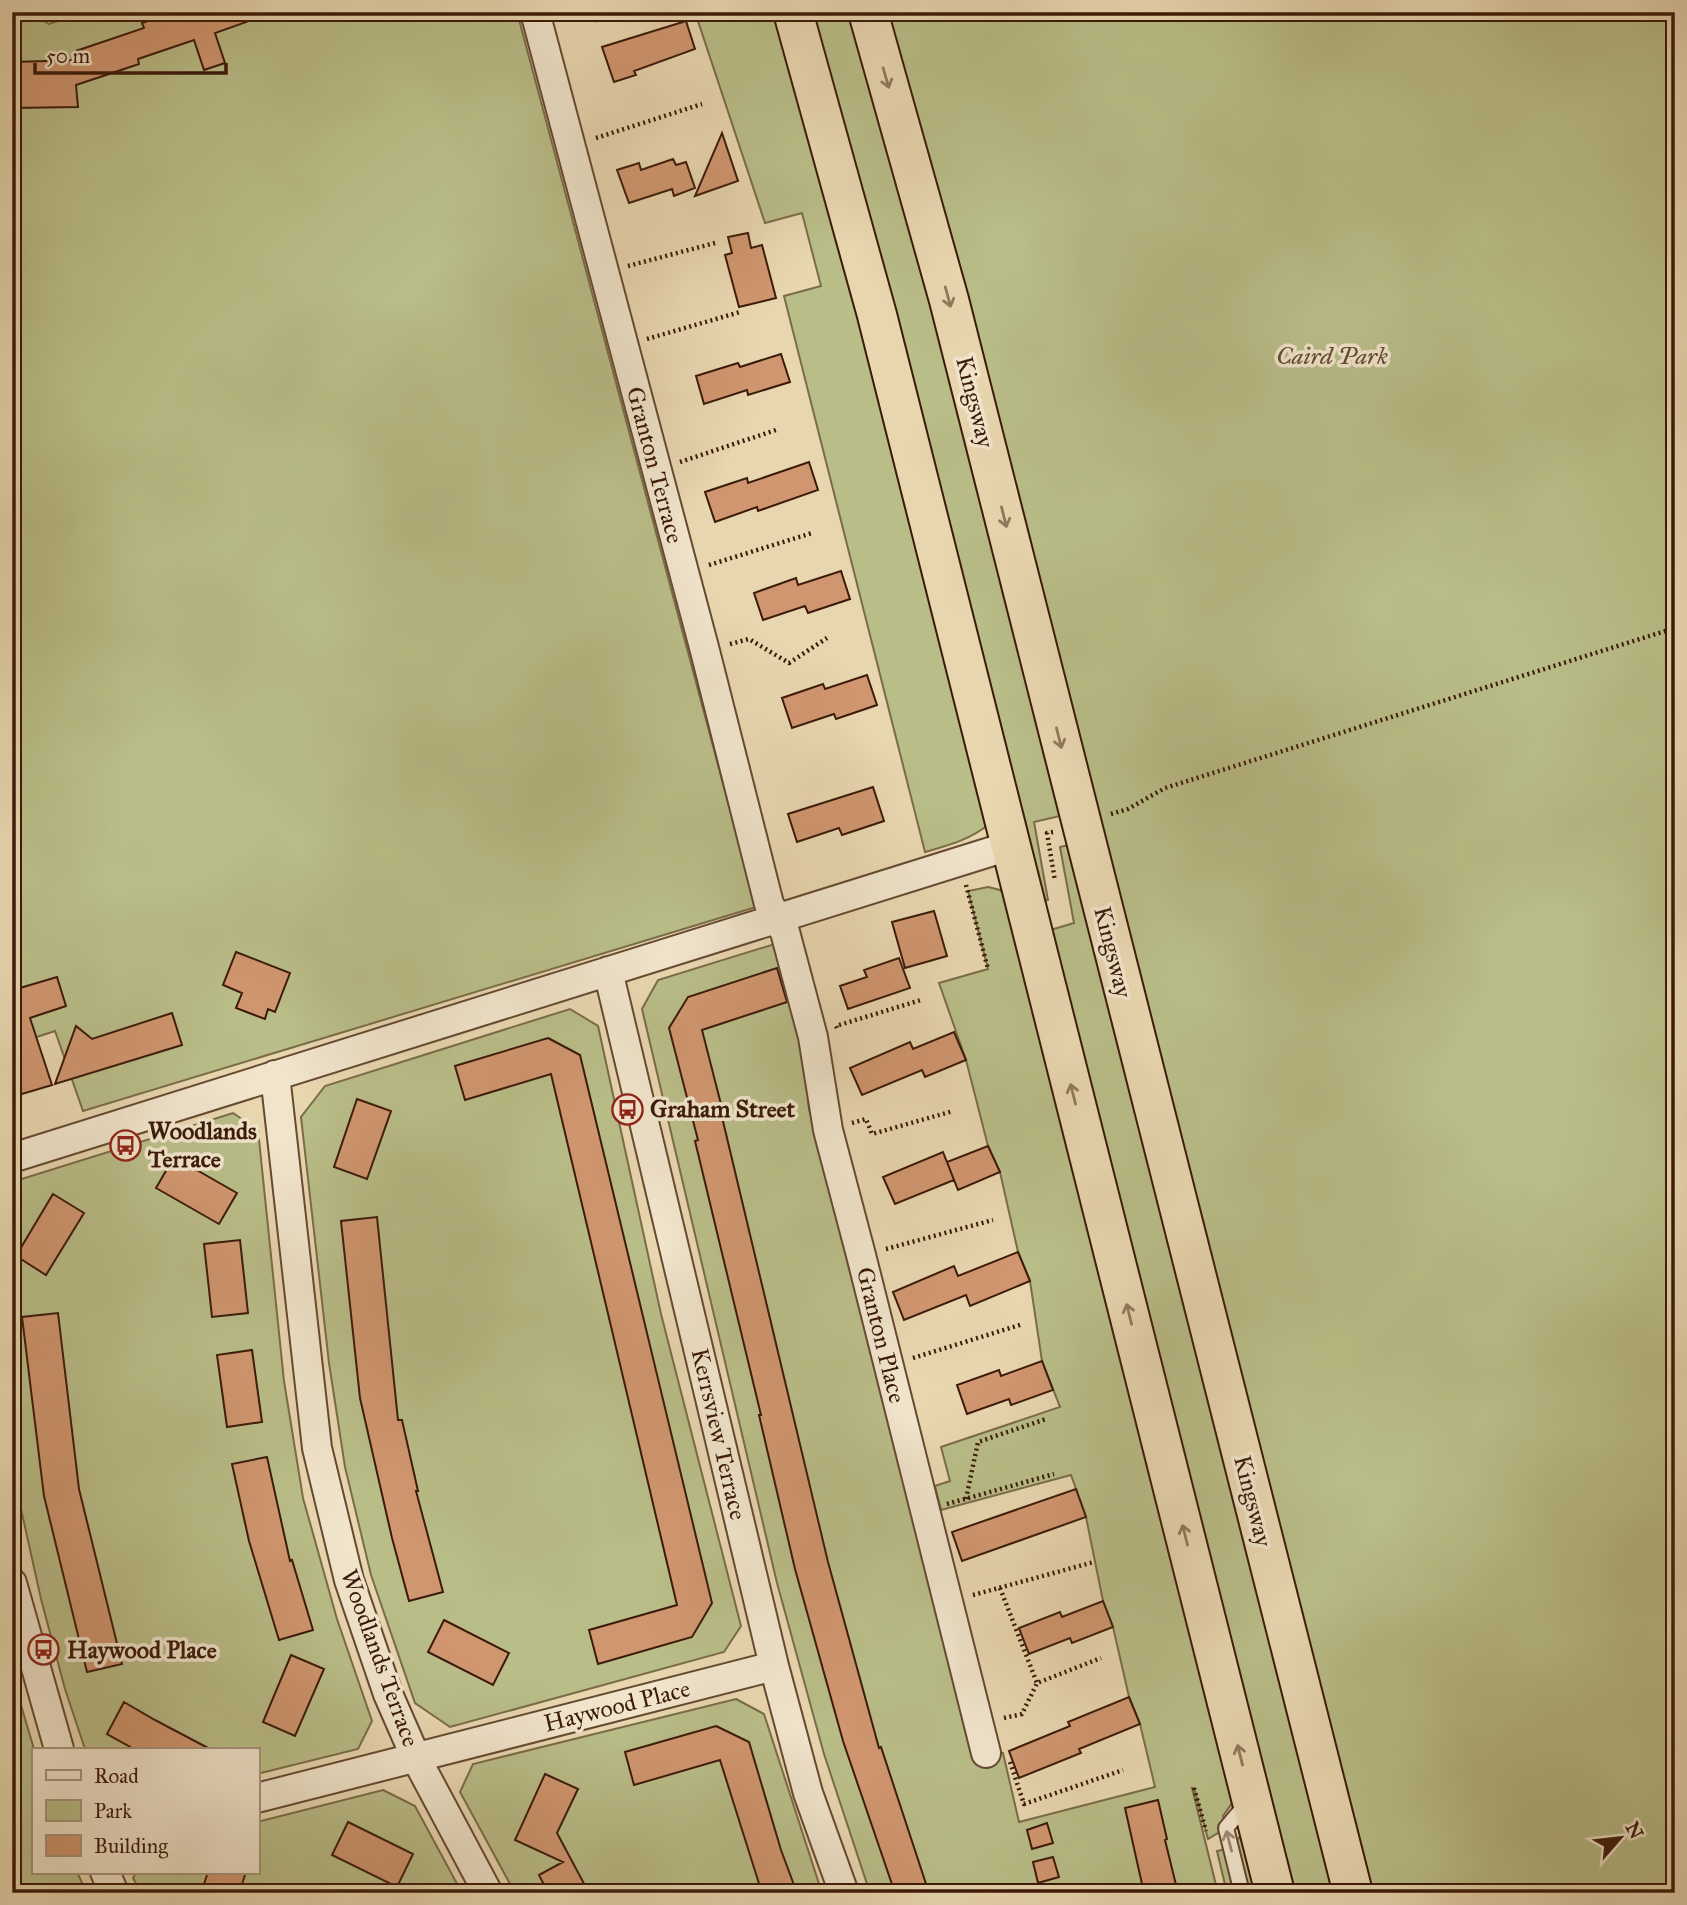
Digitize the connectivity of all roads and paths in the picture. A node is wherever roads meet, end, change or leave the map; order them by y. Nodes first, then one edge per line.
1 (535, 12) edge
2 (588, 12) edge
3 (620, 12) edge
4 (793, 12) edge
5 (868, 12) edge
6 (702, 104) dead end
7 (570, 147) junction
8 (715, 243) dead end
9 (604, 272) junction
10 (740, 312) dead end
11 (624, 345) junction
12 (779, 429) dead end
13 (656, 469) junction
14 (812, 533) dead end
15 (684, 573) junction
16 (1675, 628) edge
17 (827, 638) dead end
18 (705, 651) junction
19 (1080, 823) junction
20 (1009, 846) junction
21 (960, 861) junction
22 (777, 917) junction
23 (989, 969) dead end
24 (608, 971) junction
25 (921, 1000) dead end
26 (813, 1037) junction
27 (275, 1075) junction
28 (953, 1111) dead end
29 (828, 1130) junction
30 (12, 1158) edge
31 (993, 1220) dead end
32 (861, 1255) junction
33 (1023, 1324) dead end
34 (889, 1366) junction
35 (1046, 1419) dead end
36 (1055, 1474) dead end
37 (966, 1499) junction
38 (924, 1510) junction
39 (1094, 1562) dead end
40 (12, 1583) edge
41 (1000, 1588) junction
42 (948, 1601) junction
43 (1101, 1658) dead end
44 (774, 1666) junction
45 (1037, 1683) junction
46 (978, 1724) junction
47 (58, 1748) edge
48 (997, 1756) joint
49 (416, 1758) junction
50 (1123, 1770) dead end
51 (259, 1797) edge
52 (1251, 1798) junction
53 (106, 1874) edge
54 (114, 1893) edge
55 (488, 1893) edge
56 (844, 1893) edge
57 (1242, 1893) edge
58 (1275, 1893) edge
59 (1353, 1893) edge

1 - 7 street, Granton Terrace
2 - 3 path
4 - 20 highway
5 -> 19 highway, Kingsway
6 - 7 path
7 - 9 street, Granton Terrace
8 - 9 path
9 - 11 street, Granton Terrace
10 - 11 path
11 - 13 street, Granton Terrace
12 - 13 path
13 - 15 street, Granton Terrace
14 - 15 path
15 - 18 street, Granton Terrace
16 - 19 path
17 - 18 path
18 - 22 street, Granton Terrace
19 - 59 highway, Kingsway
20 - 21 street
52 -> 20 highway
21 - 22 street
21 - 23 path
22 - 24 street
22 - 26 street, Granton Place
24 - 27 street
24 - 44 street, Kerrsview Terrace
25 - 26 path
26 - 29 street, Granton Place
27 - 30 street
27 - 49 street, Woodlands Terrace
28 - 29 path
29 - 32 street, Granton Place
31 - 32 path
32 - 34 street, Granton Place
33 - 34 path
34 - 38 street, Granton Place
35 - 37 path
36 - 37 path
37 - 38 path
38 - 42 street, Granton Place
39 - 41 path
40 - 47 street
41 - 42 path
41 - 45 path
42 - 46 street, Granton Place
43 - 45 path
44 - 49 street, Haywood Place
44 - 56 street, Kerrsview Terrace
45 - 46 path
46 - 48 street, Granton Place
48 - 50 path
49 - 51 street, Haywood Place
49 - 55 street, Woodlands Terrace
57 -> 52 lane
52 - 58 highway
53 - 54 street

